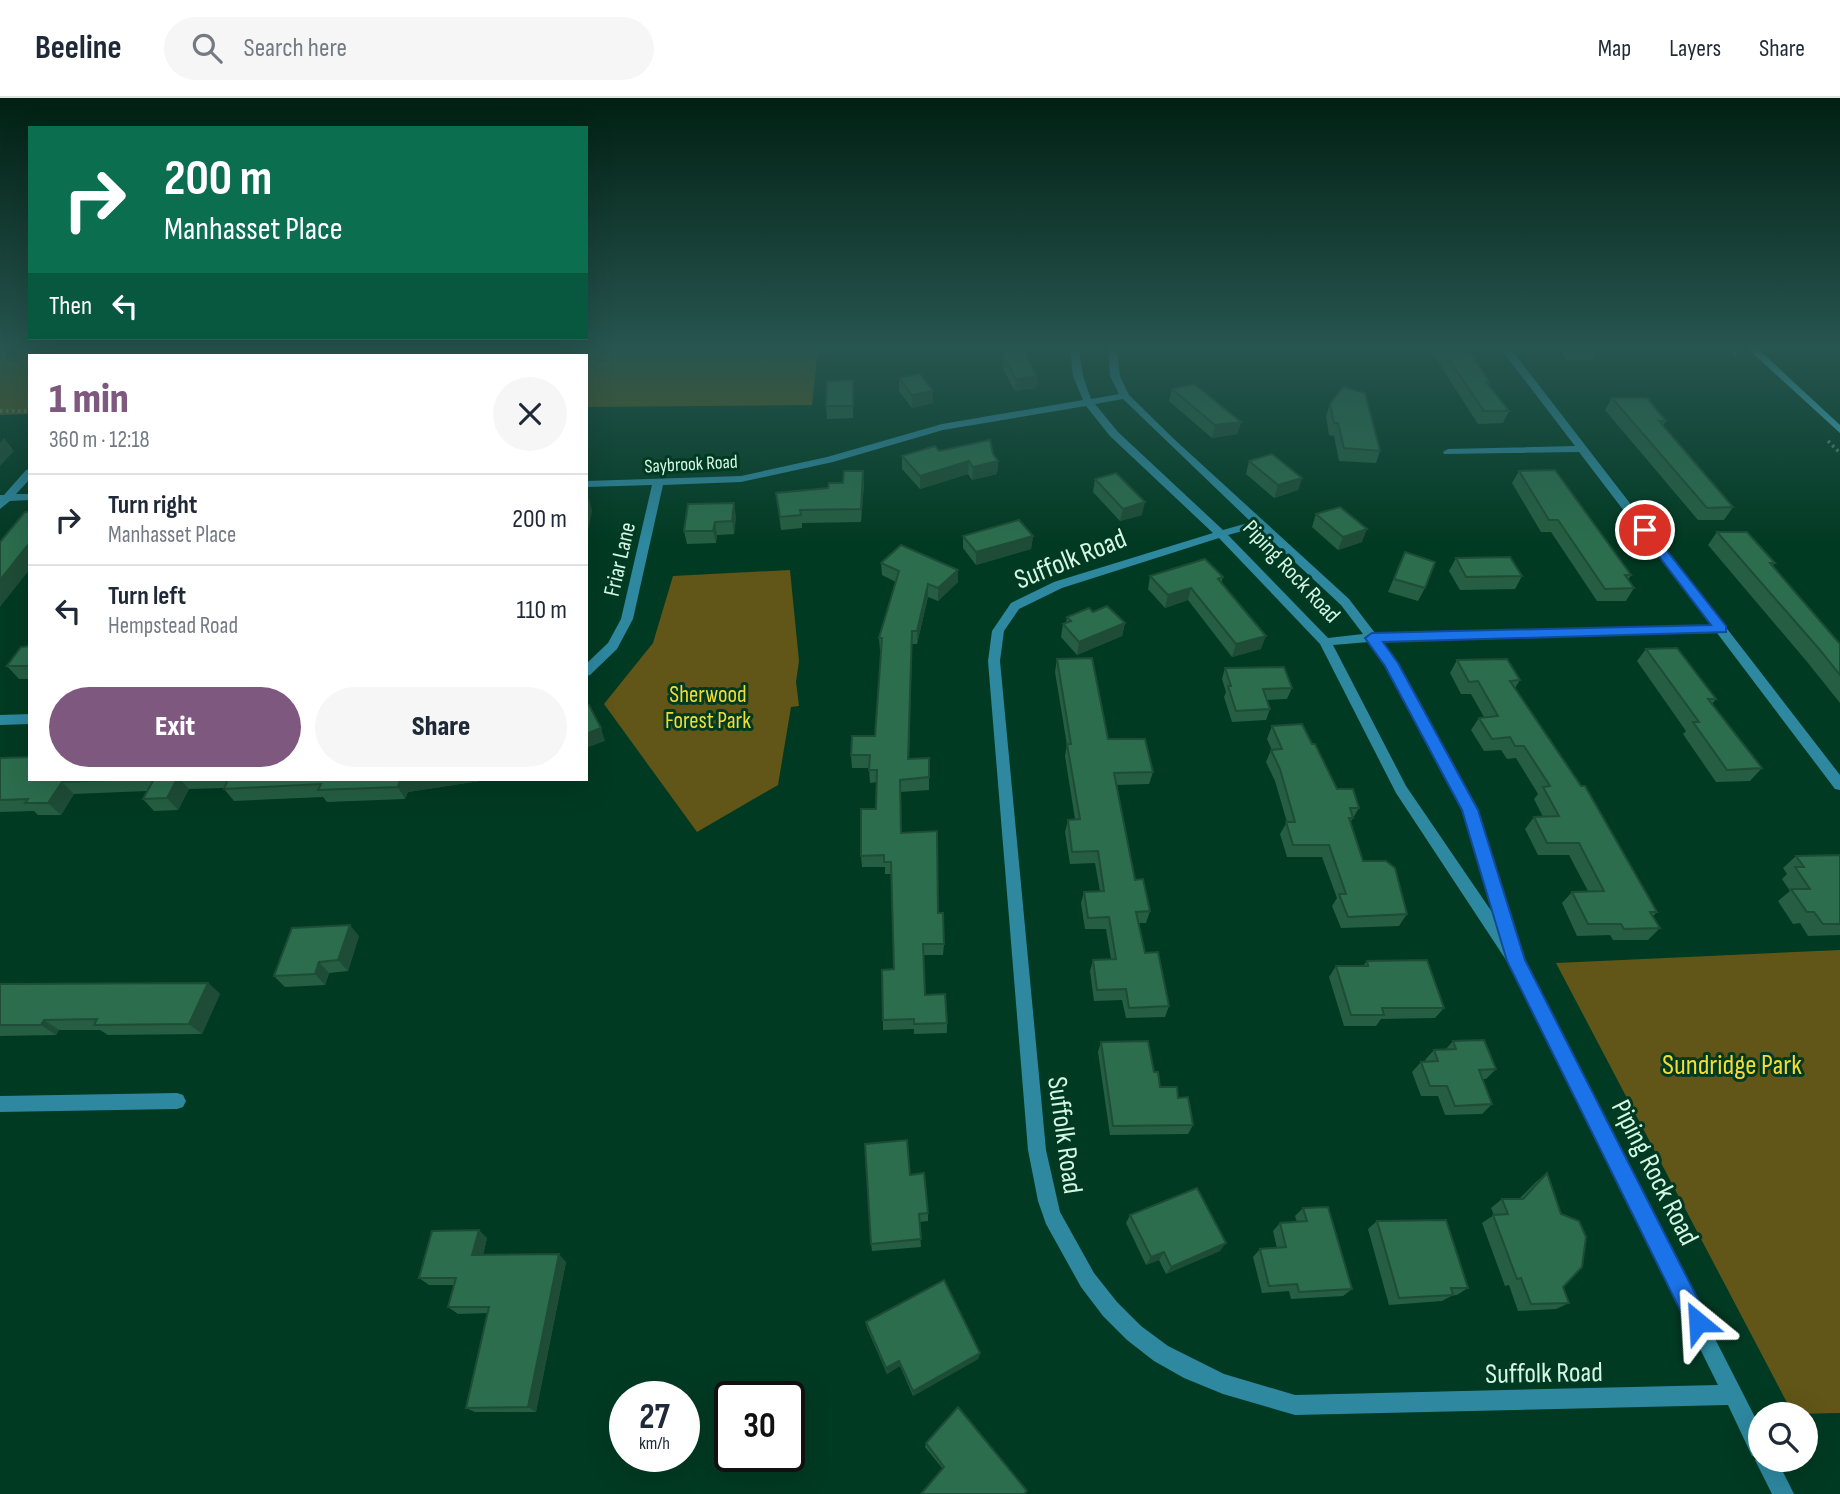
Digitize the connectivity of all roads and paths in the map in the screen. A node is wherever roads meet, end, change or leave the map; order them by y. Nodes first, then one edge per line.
1 (1026, 413) edge
2 (1096, 413) edge
3 (1142, 413) edge
4 (1555, 413) edge
5 (1822, 413) edge
6 (1840, 430) edge
7 (1583, 449) junction
8 (1448, 452) dead end
9 (28, 474) edge
10 (658, 482) junction
11 (588, 484) edge
12 (28, 497) edge
13 (2, 501) edge
14 (1260, 523) junction
15 (1221, 534) junction
16 (1721, 629) junction
17 (1372, 638) junction
18 (1325, 642) junction
19 (588, 670) edge
20 (28, 719) edge
21 (0, 720) edge
22 (1840, 785) edge
23 (1516, 961) junction
24 (177, 1101) dead end
25 (0, 1104) edge
26 (1734, 1395) junction
27 (1748, 1424) edge
28 (1772, 1472) edge
29 (1783, 1494) edge

1 - 10 street, Saybrook Road
2 - 15 street, Piping Rock Road
3 - 14 street, Piping Rock Road
4 - 7 street
5 - 6 street
7 - 8 street
7 - 16 street
9 - 13 street
10 - 11 street, Saybrook Road
10 - 19 street, Friar Lane
12 - 13 street
14 - 15 street, Suffolk Road
14 - 17 street, Piping Rock Road
15 - 18 street, Piping Rock Road
15 - 26 street, Suffolk Road
16 - 17 street
16 - 22 street
17 - 18 street
17 - 23 street, Piping Rock Road
18 - 23 street, Piping Rock Road
20 - 21 street
23 - 26 street, Piping Rock Road
24 - 25 street
26 - 27 street, Piping Rock Road
28 - 29 street

